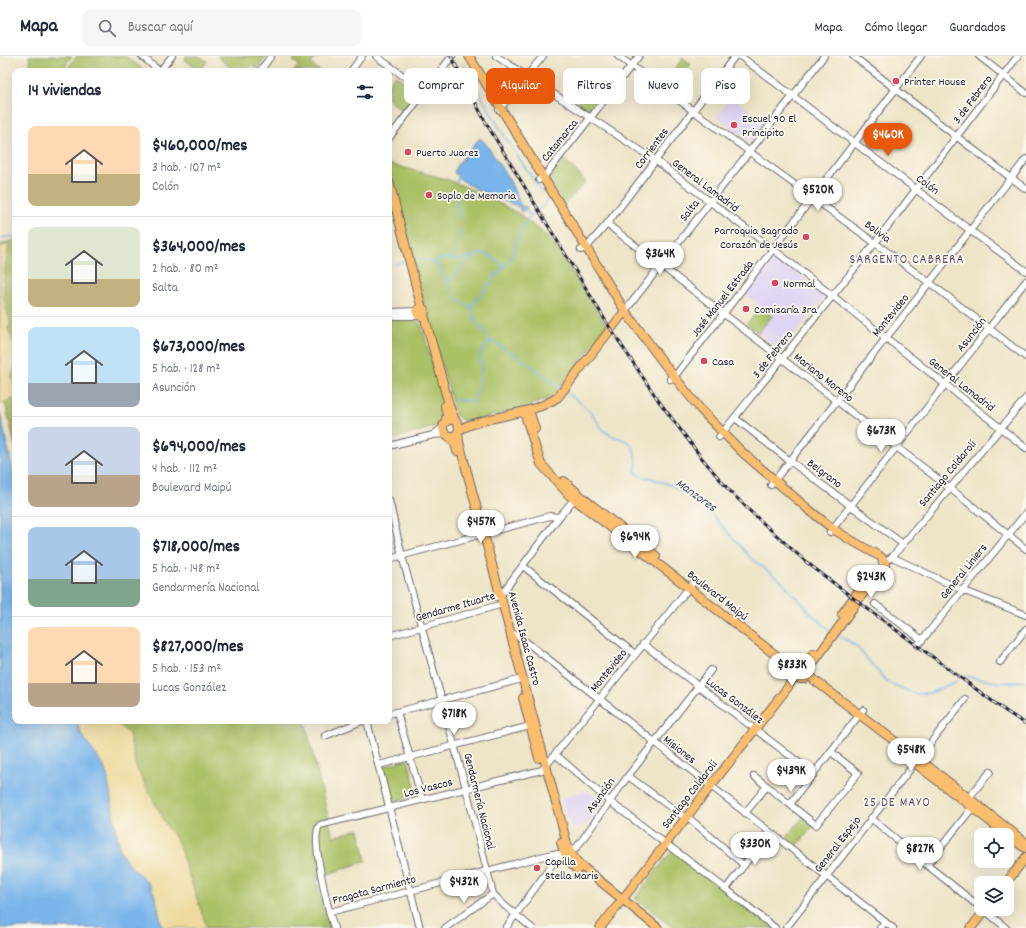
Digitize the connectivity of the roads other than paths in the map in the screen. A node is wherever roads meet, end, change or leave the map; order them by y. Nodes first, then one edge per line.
1 (142, 56) edge
2 (172, 56) edge
3 (271, 56) edge
4 (362, 56) edge
5 (376, 56) edge
6 (452, 56) edge
7 (463, 56) edge
8 (469, 56) edge
9 (496, 56) edge
10 (543, 56) edge
11 (618, 56) edge
12 (639, 56) edge
13 (734, 56) edge
14 (740, 56) edge
15 (824, 56) edge
16 (854, 56) edge
17 (921, 56) edge
18 (979, 56) edge
19 (1018, 56) edge
20 (631, 66) junction
21 (156, 68) edge
22 (162, 68) edge
23 (262, 68) edge
24 (352, 68) edge
25 (442, 68) edge
26 (514, 68) edge
27 (534, 68) edge
28 (1003, 75) junction
29 (404, 76) edge
30 (896, 89) junction
31 (1026, 92) edge
32 (555, 95) edge
33 (792, 95) junction
34 (413, 104) edge
35 (504, 104) edge
36 (500, 109) junction
37 (693, 111) junction
38 (590, 118) junction
39 (392, 130) edge
40 (957, 137) junction
41 (854, 143) junction
42 (749, 152) junction
43 (1026, 159) edge
44 (656, 160) junction
45 (541, 179) junction
46 (1011, 179) junction
47 (916, 189) junction
48 (1026, 189) edge
49 (392, 196) edge
50 (813, 197) junction
51 (710, 202) junction
52 (392, 208) edge
53 (607, 224) junction
54 (971, 231) junction
55 (401, 236) junction
56 (875, 243) junction
57 (584, 249) junction
58 (774, 249) junction
59 (661, 265) junction
60 (1026, 271) edge
61 (1026, 281) edge
62 (930, 283) junction
63 (833, 296) junction
64 (392, 312) edge
65 (420, 313) junction
66 (623, 313) junction
67 (724, 313) junction
68 (392, 316) edge
69 (989, 329) junction
70 (886, 338) junction
71 (1026, 357) edge
72 (782, 358) junction
73 (672, 378) junction
74 (946, 385) junction
75 (1026, 398) edge
76 (836, 401) junction
77 (526, 411) junction
78 (735, 418) junction
79 (457, 426) junction
80 (1001, 428) junction
81 (446, 430) junction
82 (720, 435) junction
83 (392, 445) edge
84 (896, 448) junction
85 (1026, 448) edge
86 (790, 461) junction
87 (773, 483) junction
88 (951, 488) junction
89 (576, 497) junction
90 (851, 506) junction
91 (392, 513) edge
92 (1026, 513) edge
93 (559, 517) junction
94 (831, 530) junction
95 (482, 534) junction
96 (1008, 534) junction
97 (903, 544) junction
98 (1026, 549) edge
99 (402, 556) junction
100 (392, 558) edge
101 (886, 561) junction
102 (523, 566) junction
103 (690, 586) junction
104 (962, 590) junction
105 (498, 596) junction
106 (875, 604) dead end
107 (501, 605) junction
108 (1026, 615) edge
109 (421, 627) junction
110 (1026, 629) edge
111 (510, 632) junction
112 (392, 635) edge
113 (643, 644) junction
114 (635, 654) junction
115 (1000, 662) dead end
116 (711, 670) dead end
117 (802, 673) junction
118 (520, 679) junction
119 (698, 686) junction
120 (598, 699) junction
121 (965, 699) dead end
122 (442, 700) junction
123 (397, 712) junction
124 (392, 713) edge
125 (860, 715) junction
126 (355, 724) edge
127 (368, 724) edge
128 (533, 726) junction
129 (756, 731) junction
130 (325, 736) dead end
131 (654, 742) junction
132 (454, 746) junction
133 (831, 752) junction
134 (555, 754) junction
135 (409, 757) junction
136 (916, 761) junction
137 (378, 765) junction
138 (544, 768) junction
139 (990, 772) dead end
140 (814, 774) junction
141 (628, 776) junction
142 (754, 776) dead end
143 (767, 786) junction
144 (712, 787) junction
145 (466, 788) junction
146 (422, 799) junction
147 (967, 800) junction
148 (609, 801) junction
149 (790, 804) junction
150 (390, 808) junction
151 (972, 808) junction
152 (745, 813) junction
153 (687, 818) junction
154 (872, 818) junction
155 (770, 832) junction
156 (1026, 843) edge
157 (668, 845) junction
158 (1026, 848) edge
159 (567, 852) junction
160 (1026, 857) edge
161 (744, 865) junction
162 (927, 865) junction
163 (486, 871) junction
164 (827, 876) junction
165 (1011, 876) edge
166 (726, 889) junction
167 (410, 891) junction
168 (493, 894) junction
169 (974, 901) edge
170 (623, 902) junction
171 (330, 912) junction
172 (516, 916) junction
173 (979, 916) edge
174 (992, 916) edge
175 (885, 922) junction
176 (334, 928) edge
177 (420, 928) edge
178 (445, 928) edge
179 (506, 928) edge
180 (532, 928) edge
181 (600, 928) edge
182 (606, 928) edge
183 (651, 928) edge
184 (658, 928) edge
185 (775, 928) edge
186 (786, 928) edge
187 (880, 928) edge
188 (893, 928) edge
189 (971, 928) edge
190 (1006, 928) edge

1 - 21 street
2 - 22 street
3 - 23 street
4 - 24 street
5 - 29 street
6 - 25 street
7 - 36 main road
8 - 36 main road
9 - 26 street, General Lamadrid
10 - 27 street
11 - 20 street, Bolivia
12 - 20 street, Catamarca
13 - 37 street, Corrientes
14 - 33 street, Colón
15 - 33 street, Salta
16 - 30 street
17 - 30 street, José Manuel Estrada
18 - 28 street
19 - 28 street, 3 de Febrero
20 - 37 street, Bolivia
20 - 38 street, Catamarca
28 - 31 street
28 - 40 street, 3 de Febrero
30 - 40 street
30 - 41 street, José Manuel Estrada
32 - 38 street, General Lamadrid
33 - 41 street, Colón
33 - 42 street, Salta
34 - 39 street
35 - 36 street
36 - 45 main road
37 - 42 street, Bolivia
37 - 44 street, Corrientes
38 - 44 street, General Lamadrid
38 - 45 street, Catamarca
40 - 46 street
40 - 47 street, 3 de Febrero
41 - 47 street, Colón
41 - 50 street, José Manuel Estrada
42 - 50 street, Bolivia
42 - 51 street, Salta
43 - 46 street, Montevideo
44 - 51 street, General Lamadrid
44 - 53 street, Corrientes
45 - 57 main road
46 - 48 street
46 - 54 street, Montevideo
47 - 54 street, Colón
47 - 56 street, 3 de Febrero
49 - 55 main road, Avenida Isaac Castro
50 - 56 street, Bolivia
50 - 58 street, José Manuel Estrada
51 - 58 street, General Lamadrid
51 - 59 street, Salta
52 - 55 main road, Avenida Isaac Castro
53 - 57 street, Corrientes
53 - 59 street, Mariano Moreno
54 - 60 street, Colón
54 - 62 street, Montevideo
55 - 65 main road, Avenida Isaac Castro
56 - 62 street, Bolivia
56 - 63 street, 3 de Febrero
57 - 66 main road
58 - 63 street, General Lamadrid
58 - 67 street, José Manuel Estrada
59 - 66 street, Salta
59 - 67 street, Mariano Moreno
61 - 69 street, Asunción
62 - 69 street, Bolivia
62 - 70 street, Montevideo
63 - 70 street, General Lamadrid
63 - 72 street, 3 de Febrero
64 - 65 street
65 - 68 street
65 - 79 main road, Avenida Isaac Castro
65 - 81 main road, Avenida Isaac Castro
66 - 73 main road
66 - 77 main road, Salta
67 - 72 street, Mariano Moreno
67 - 73 street, José Manuel Estrada
69 - 71 street, Bolivia
69 - 74 street, Asunción
70 - 74 street, General Lamadrid
70 - 76 street, Montevideo
72 - 76 street, Mariano Moreno
72 - 78 street, 3 de Febrero
73 - 82 main road
74 - 80 street, General Lamadrid
74 - 84 street, Asunción
75 - 80 street, Santiago Coldaroli
76 - 84 street, Mariano Moreno
76 - 86 street, Montevideo
77 - 79 main road
77 - 89 main road, Boulevard Maipú
78 - 82 street, 3 de Febrero
78 - 86 street, Belgrano
79 - 81 main road
79 - 81 main road
79 - 95 main road, Avenida Isaac Castro
80 - 85 street, General Lamadrid
80 - 88 street, Santiago Coldaroli
81 - 83 street
81 - 95 main road, Avenida Isaac Castro
82 - 87 main road
84 - 88 street, Mariano Moreno
84 - 90 street, Asunción
86 - 87 street, Montevideo
86 - 90 street, Belgrano
87 - 94 main road
88 - 96 street, Mariano Moreno
88 - 97 street, Santiago Coldaroli
89 - 93 street
89 - 103 main road, Boulevard Maipú
90 - 94 street, Asunción
90 - 97 street, Belgrano
91 - 99 street, Gendarmería Nacional
92 - 96 street, General Liniers
93 - 95 street
93 - 102 street
94 - 101 main road
95 - 99 street
95 - 105 main road, Avenida Isaac Castro
96 - 98 street, Mariano Moreno
96 - 104 street, General Liniers
97 - 101 street, Santiago Coldaroli
99 - 100 street
99 - 109 street, Gendarmería Nacional
101 - 104 street
101 - 117 main road, Santiago Coldaroli
102 - 105 street
102 - 114 street
103 - 113 street, Montevideo
103 - 117 main road, Boulevard Maipú
104 - 106 street, General Liniers
104 - 108 street
105 - 107 main road, Avenida Isaac Castro
107 - 109 street, Gendarme Ituarte
107 - 111 main road, Avenida Isaac Castro
107 - 118 main road, Avenida Isaac Castro
109 - 112 street, Gendarme Ituarte
109 - 122 street, Gendarmería Nacional
110 - 115 street
111 - 118 main road, Avenida Isaac Castro
111 - 120 street, Misiones
113 - 114 street, Montevideo
113 - 119 street, Lucas González
114 - 120 street, Montevideo
116 - 119 street, Asunción
117 - 125 main road, Boulevard Maipú
117 - 129 main road, Santiago Coldaroli
118 - 122 street
118 - 128 main road, Avenida Isaac Castro
119 - 129 street, Lucas González
119 - 131 street, Asunción
120 - 131 street, Misiones
120 - 134 street, Montevideo
121 - 136 street, General Espejo
122 - 123 street
122 - 132 street, Gendarmería Nacional
123 - 124 street
123 - 135 street
125 - 133 street
125 - 136 main road, Boulevard Maipú
126 - 130 street
127 - 137 street
128 - 132 street
128 - 138 main road, Avenida Isaac Castro
129 - 140 street, Lucas González
129 - 144 main road, Santiago Coldaroli
131 - 141 street, Asunción
131 - 144 street, Misiones
132 - 135 street
132 - 145 street, Gendarmería Nacional
133 - 140 street
133 - 149 street
134 - 138 street, Montevideo
134 - 148 street
135 - 137 street
135 - 146 street
136 - 147 main road, Boulevard Maipú
136 - 154 street, General Espejo
137 - 150 street
138 - 145 street, Los Vascos
138 - 159 main road, Avenida Isaac Castro
139 - 147 street
140 - 149 street
141 - 148 street, Asunción
141 - 153 street
142 - 143 street
143 - 149 street
143 - 152 street
144 - 152 street, Misiones
144 - 153 main road, Santiago Coldaroli
145 - 146 street, Los Vascos
145 - 163 street, Gendarmería Nacional
146 - 150 street, Los Vascos
147 - 151 main road, Boulevard Maipú
147 - 156 main road, Boulevard Maipú
148 - 157 street
148 - 159 street, Asunción
150 - 167 street
150 - 171 street, Los Vascos
151 - 158 main road, Boulevard Maipú
151 - 162 street
152 - 155 street, Misiones
153 - 157 main road, Santiago Coldaroli
153 - 161 street
154 - 162 street
154 - 164 street, General Espejo
155 - 161 street
155 - 164 street, Misiones
157 - 166 street
157 - 170 main road, Santiago Coldaroli
159 - 163 street, Fragata Sarmiento
159 - 170 main road
159 - 172 street, Asunción
160 - 165 main road
161 - 166 street
162 - 169 street
163 - 167 street, Fragata Sarmiento
163 - 168 street, Gendarmería Nacional
164 - 175 street, Misiones
164 - 186 street, General Espejo
166 - 185 street
167 - 171 street, Fragata Sarmiento
167 - 177 street
168 - 172 street, Gendarmería Nacional
168 - 178 street
170 - 181 main road, Santiago Coldaroli
170 - 182 main road, Santiago Coldaroli
170 - 183 main road
170 - 184 main road
171 - 176 street
172 - 179 street, Asunción
172 - 180 street, Gendarmería Nacional
173 - 189 main road
174 - 190 street
175 - 187 street
175 - 188 street, Misiones

